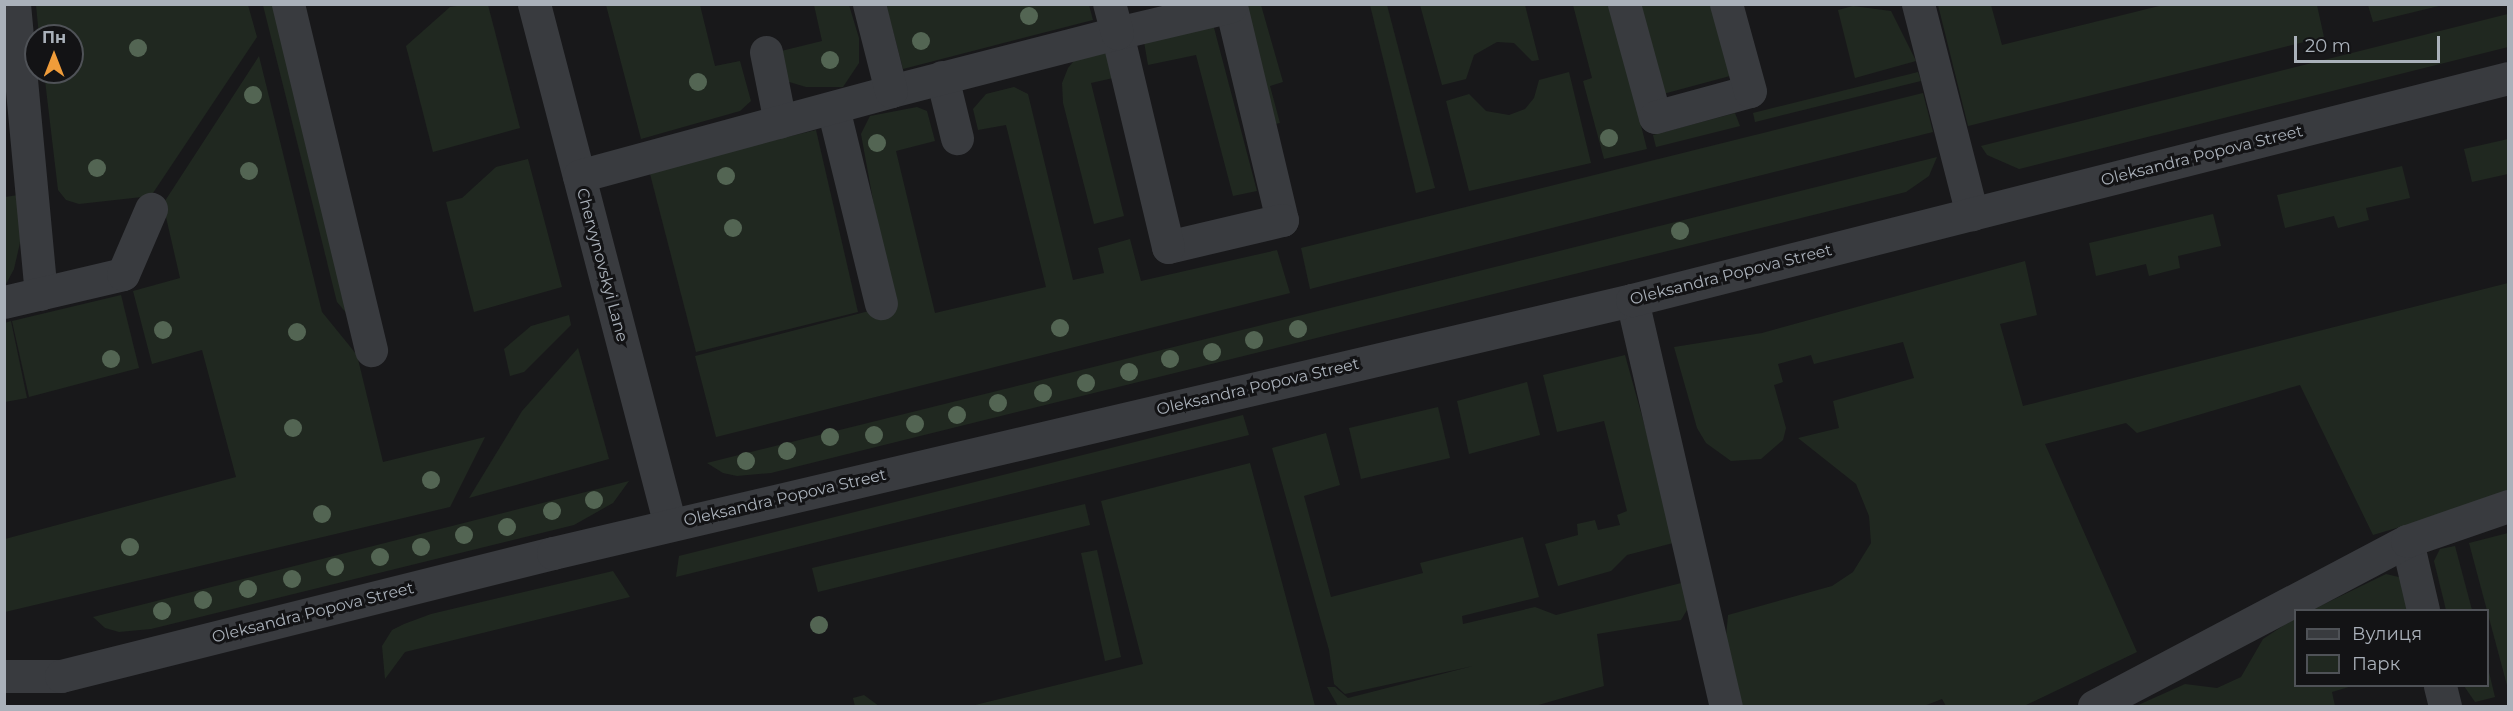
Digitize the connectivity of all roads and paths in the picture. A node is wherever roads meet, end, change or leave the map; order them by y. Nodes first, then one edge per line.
1 (14, 4) edge
2 (288, 4) edge
3 (534, 4) edge
4 (869, 4) edge
5 (1624, 4) edge
6 (1726, 4) edge
7 (1917, 4) edge
8 (1113, 19) edge
9 (766, 52) dead end
10 (942, 77) junction
11 (2508, 78) edge
12 (891, 91) junction
13 (833, 108) junction
14 (780, 122) junction
15 (957, 138) dead end
16 (579, 176) junction
17 (151, 209) dead end
18 (1972, 214) junction
19 (41, 294) junction
20 (1632, 300) junction
21 (4, 302) edge
22 (881, 303) dead end
23 (371, 350) dead end
24 (2508, 506) edge
25 (670, 525) junction
26 (2407, 541) junction
27 (2423, 609) edge
28 (4, 676) edge
29 (2440, 687) edge
30 (1726, 706) edge
31 (2094, 706) edge
32 (2445, 706) edge

1 - 19 street
2 - 23 street
3 - 16 street, Chervynovskyi Lane
4 - 12 street
5 - 6 street
7 - 18 street
8 - 8 street
8 - 10 street
9 - 14 street
10 - 12 street
10 - 15 street
11 - 18 street, Oleksandra Popova Street
12 - 13 street
13 - 14 street
13 - 22 street
14 - 16 street
16 - 25 street, Chervynovskyi Lane
17 - 19 street
18 - 20 street, Oleksandra Popova Street
19 - 21 street
20 - 25 street, Oleksandra Popova Street
20 - 30 street
24 - 26 street
25 - 28 street, Oleksandra Popova Street
26 - 27 street
26 - 31 street
29 - 32 street

